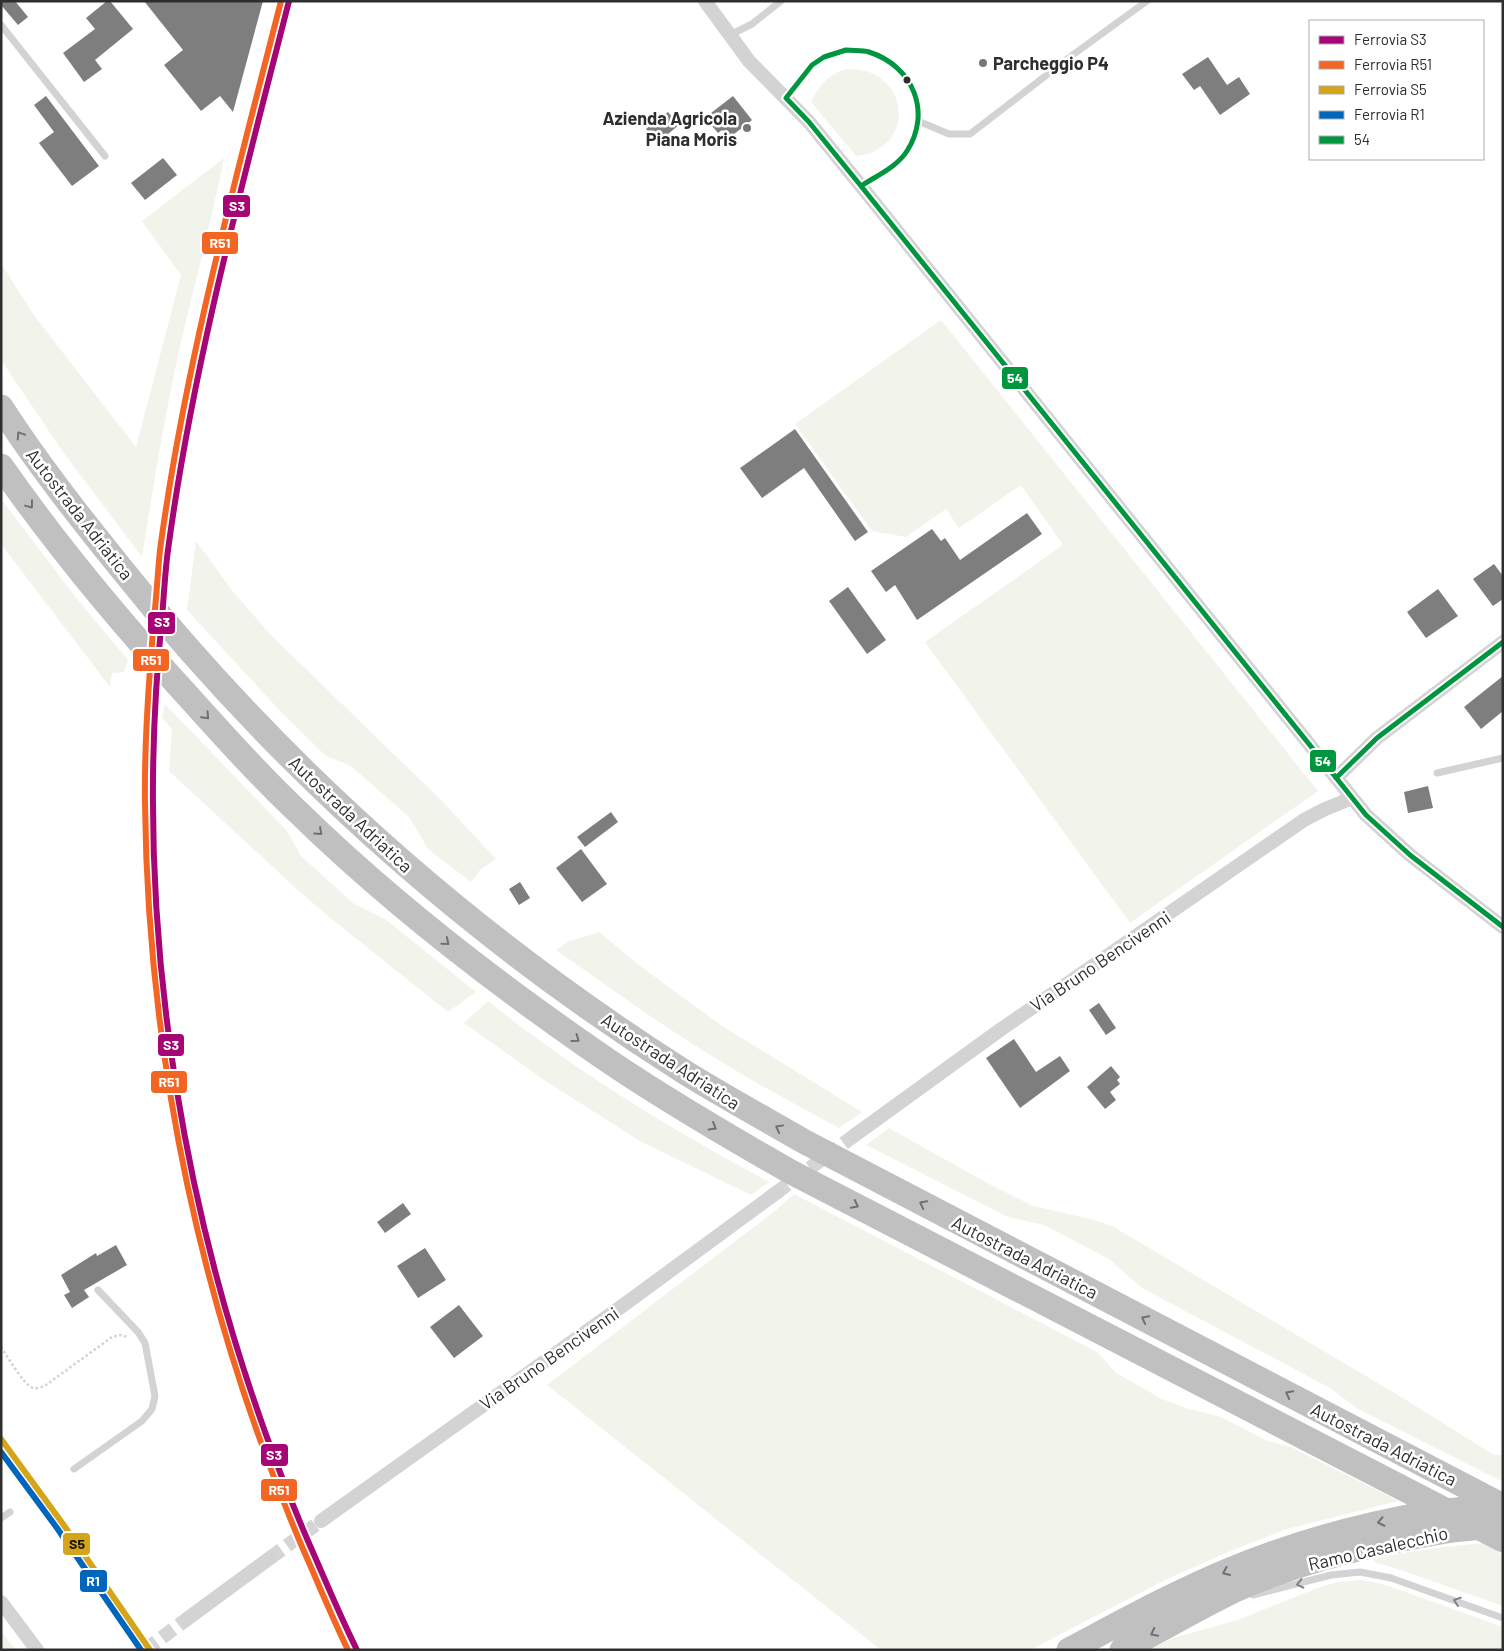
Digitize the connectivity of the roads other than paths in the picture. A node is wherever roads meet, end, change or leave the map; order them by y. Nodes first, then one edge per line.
1 (706, 1) edge
2 (781, 1) edge
3 (1147, 1) edge
4 (1, 25) edge
5 (730, 35) junction
6 (786, 98) junction
7 (918, 121) junction
8 (105, 156) dead end
9 (861, 186) junction
10 (1, 407) edge
11 (1, 466) edge
12 (1503, 642) edge
13 (1503, 758) edge
14 (1437, 773) dead end
15 (1336, 778) junction
16 (1352, 798) junction
17 (1503, 927) edge
18 (855, 1135) tunnel mouth
19 (776, 1193) tunnel mouth
20 (98, 1290) dead end
21 (74, 1469) dead end
22 (1503, 1505) edge
23 (10, 1512) dead end
24 (1, 1518) edge
25 (321, 1521) tunnel mouth
26 (1503, 1525) edge
27 (1503, 1540) edge
28 (270, 1558) tunnel mouth
29 (1245, 1597) dead end
30 (1, 1602) edge
31 (1228, 1603) dead end
32 (1185, 1617) junction
33 (1503, 1618) edge
34 (187, 1619) tunnel mouth
35 (37, 1648) edge
36 (1069, 1650) edge
37 (1122, 1650) edge

1 - 5 street
2 - 5 lane
3 - 7 lane
4 - 8 lane
5 - 6 street
6 - 7 lane
6 - 9 street
7 - 9 lane
9 - 15 street
22 -> 10 highway, Autostrada Adriatica
11 -> 27 highway, Autostrada Adriatica
12 - 15 street
13 - 14 lane
15 - 16 street
16 - 17 street
16 - 18 street, Via Bruno Bencivenni
19 - 25 street, Via Bruno Bencivenni
20 - 21 lane
22 -> 36 highway, bridge
23 - 24 lane
26 - 32 highway, Ramo Casalecchio, bridge
28 - 34 street
33 -> 29 lane
30 - 35 street
31 - 32 lane
32 -> 37 highway, Ramo Casalecchio

